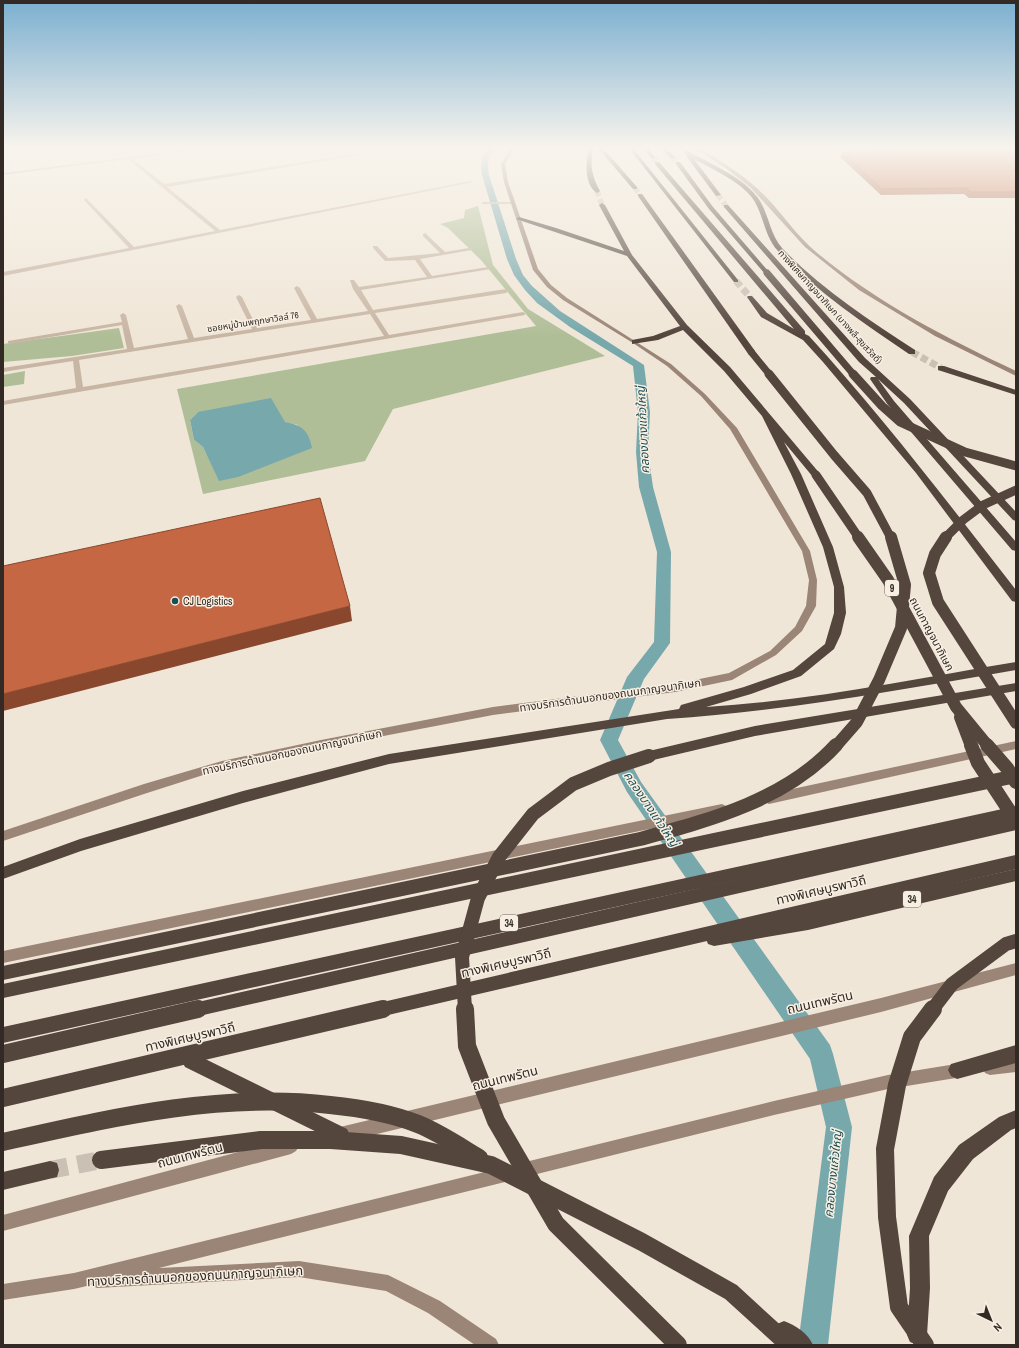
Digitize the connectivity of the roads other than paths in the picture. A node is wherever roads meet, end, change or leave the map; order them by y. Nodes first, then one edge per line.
1 (96, 210) edge
2 (193, 210) edge
3 (331, 210) edge
4 (515, 210) edge
5 (605, 210) tunnel mouth
6 (651, 210) edge
7 (679, 210) edge
8 (696, 210) edge
9 (713, 210) tunnel mouth
10 (729, 210) tunnel mouth
11 (762, 210) edge
12 (774, 210) edge
13 (518, 219) junction
14 (220, 232) junction
15 (425, 235) dead end
16 (375, 247) dead end
17 (133, 249) junction
18 (469, 250) dead end
19 (444, 254) junction
20 (629, 255) junction
21 (416, 258) junction
22 (488, 269) dead end
23 (3, 274) edge
24 (431, 278) junction
25 (352, 281) dead end
26 (736, 281) tunnel mouth
27 (297, 288) dead end
28 (356, 289) junction
29 (506, 291) dead end
30 (239, 297) dead end
31 (750, 298) tunnel mouth
32 (179, 306) dead end
33 (372, 312) junction
34 (522, 314) dead end
35 (123, 315) dead end
36 (315, 321) junction
37 (125, 323) junction
38 (684, 327) junction
39 (255, 330) junction
40 (388, 338) junction
41 (806, 338) junction
42 (192, 340) junction
43 (10, 342) dead end
44 (636, 342) junction
45 (131, 350) junction
46 (912, 352) tunnel mouth
47 (76, 358) junction
48 (862, 360) junction
49 (941, 368) tunnel mouth
50 (3, 370) edge
51 (1016, 374) edge
52 (80, 390) junction
53 (1016, 393) edge
54 (3, 403) edge
55 (766, 417) junction
56 (1016, 466) edge
57 (1016, 490) edge
58 (1016, 518) edge
59 (1016, 548) edge
60 (1016, 598) edge
61 (1016, 666) edge
62 (1016, 687) edge
63 (956, 707) junction
64 (667, 714) junction
65 (1016, 723) edge
66 (1016, 745) edge
67 (1016, 776) edge
68 (1016, 782) edge
69 (1016, 812) edge
70 (1016, 822) edge
71 (3, 836) edge
72 (1016, 862) edge
73 (3, 873) edge
74 (1016, 875) edge
75 (1016, 941) edge
76 (3, 957) edge
77 (1016, 969) edge
78 (3, 973) edge
79 (3, 991) edge
80 (3, 1035) edge
81 (3, 1054) edge
82 (1016, 1054) edge
83 (190, 1061) junction
84 (1016, 1065) edge
85 (957, 1070) junction
86 (3, 1098) edge
87 (3, 1105) edge
88 (1016, 1119) edge
89 (341, 1135) junction
90 (3, 1142) edge
91 (101, 1160) tunnel mouth
92 (491, 1165) junction
93 (50, 1170) tunnel mouth
94 (3, 1182) edge
95 (3, 1223) edge
96 (74, 1281) junction
97 (3, 1292) edge
98 (731, 1292) junction
99 (490, 1345) edge
100 (678, 1345) edge
101 (789, 1345) edge
102 (802, 1345) edge
103 (916, 1345) edge
104 (926, 1345) edge

1 - 17 street
2 - 14 street
3 - 14 street
4 - 13 main road, ทางบริการด้านนอกของถนนกาญจนาภิเษก
5 - 20 highway
6 - 78 highway, bridge
7 - 26 highway
8 - 41 highway
9 - 56 highway, bridge
10 - 48 highway, ทางพิเศษกาญจนาภิเษก (บางพลี-สุขสวัสดิ์)
11 - 46 highway
12 - 51 main road
13 - 20 highway
13 - 44 main road, ทางบริการด้านนอกของถนนกาญจนาภิเษก
14 - 17 street
15 - 19 street
16 - 21 street
17 - 23 street
18 - 19 street
19 - 21 street
20 - 38 highway
21 - 24 street
22 - 24 street
24 - 28 street
25 - 28 street
27 - 36 street
28 - 33 street
29 - 33 street, ซอยหมู่บ้านพฤกษาวิลล์ 76
30 - 39 street
31 - 41 highway
32 - 42 street
33 - 36 street, ซอยหมู่บ้านพฤกษาวิลล์ 76
33 - 40 street
34 - 40 street
35 - 37 street
36 - 39 street, ซอยหมู่บ้านพฤกษาวิลล์ 76
37 - 43 street
37 - 45 street
38 - 44 highway
38 - 55 highway
39 - 42 street, ซอยหมู่บ้านพฤกษาวิลล์ 76
40 - 52 street
41 - 60 highway
42 - 45 street, ซอยหมู่บ้านพฤกษาวิลล์ 76
44 - 71 main road, ทางบริการด้านนอกของถนนกาญจนาภิเษก
45 - 47 street, ซอยหมู่บ้านพฤกษาวิลล์ 76
47 - 50 street, ซอยหมู่บ้านพฤกษาวิลล์ 76
47 - 52 street
48 - 58 highway, ทางพิเศษกาญจนาภิเษก (บางพลี-สุขสวัสดิ์)
48 - 59 highway
49 - 53 highway
52 - 54 street
55 - 63 highway, ถนนกาญจนาภิเษก / 9, bridge
55 - 64 highway
57 - 65 highway, bridge
61 - 64 highway
62 - 100 highway, bridge
63 - 68 highway, ถนนกาญจนาภิเษก / 9, bridge
63 - 70 highway, bridge
64 - 73 highway
66 - 76 main road
67 - 79 highway, bridge
69 - 80 highway, 34
70 - 81 highway, ทางพิเศษบูรพาวิถี, bridge
72 - 86 highway, ทางพิเศษบูรพาวิถี, bridge
74 - 83 highway, 34
75 - 104 highway, bridge
77 - 89 main road, ถนนเทพรัตน
82 - 85 highway
83 - 87 highway, 34
83 - 89 highway
84 - 85 main road
85 - 96 main road
88 - 103 highway
89 - 95 main road, ถนนเทพรัตน
90 - 92 highway, bridge
91 - 92 highway, bridge
92 - 98 highway, bridge
93 - 94 highway
96 - 97 main road
96 - 99 main road, ทางบริการด้านนอกของถนนกาญจนาภิเษก
98 - 101 highway, bridge
98 - 102 highway, bridge

